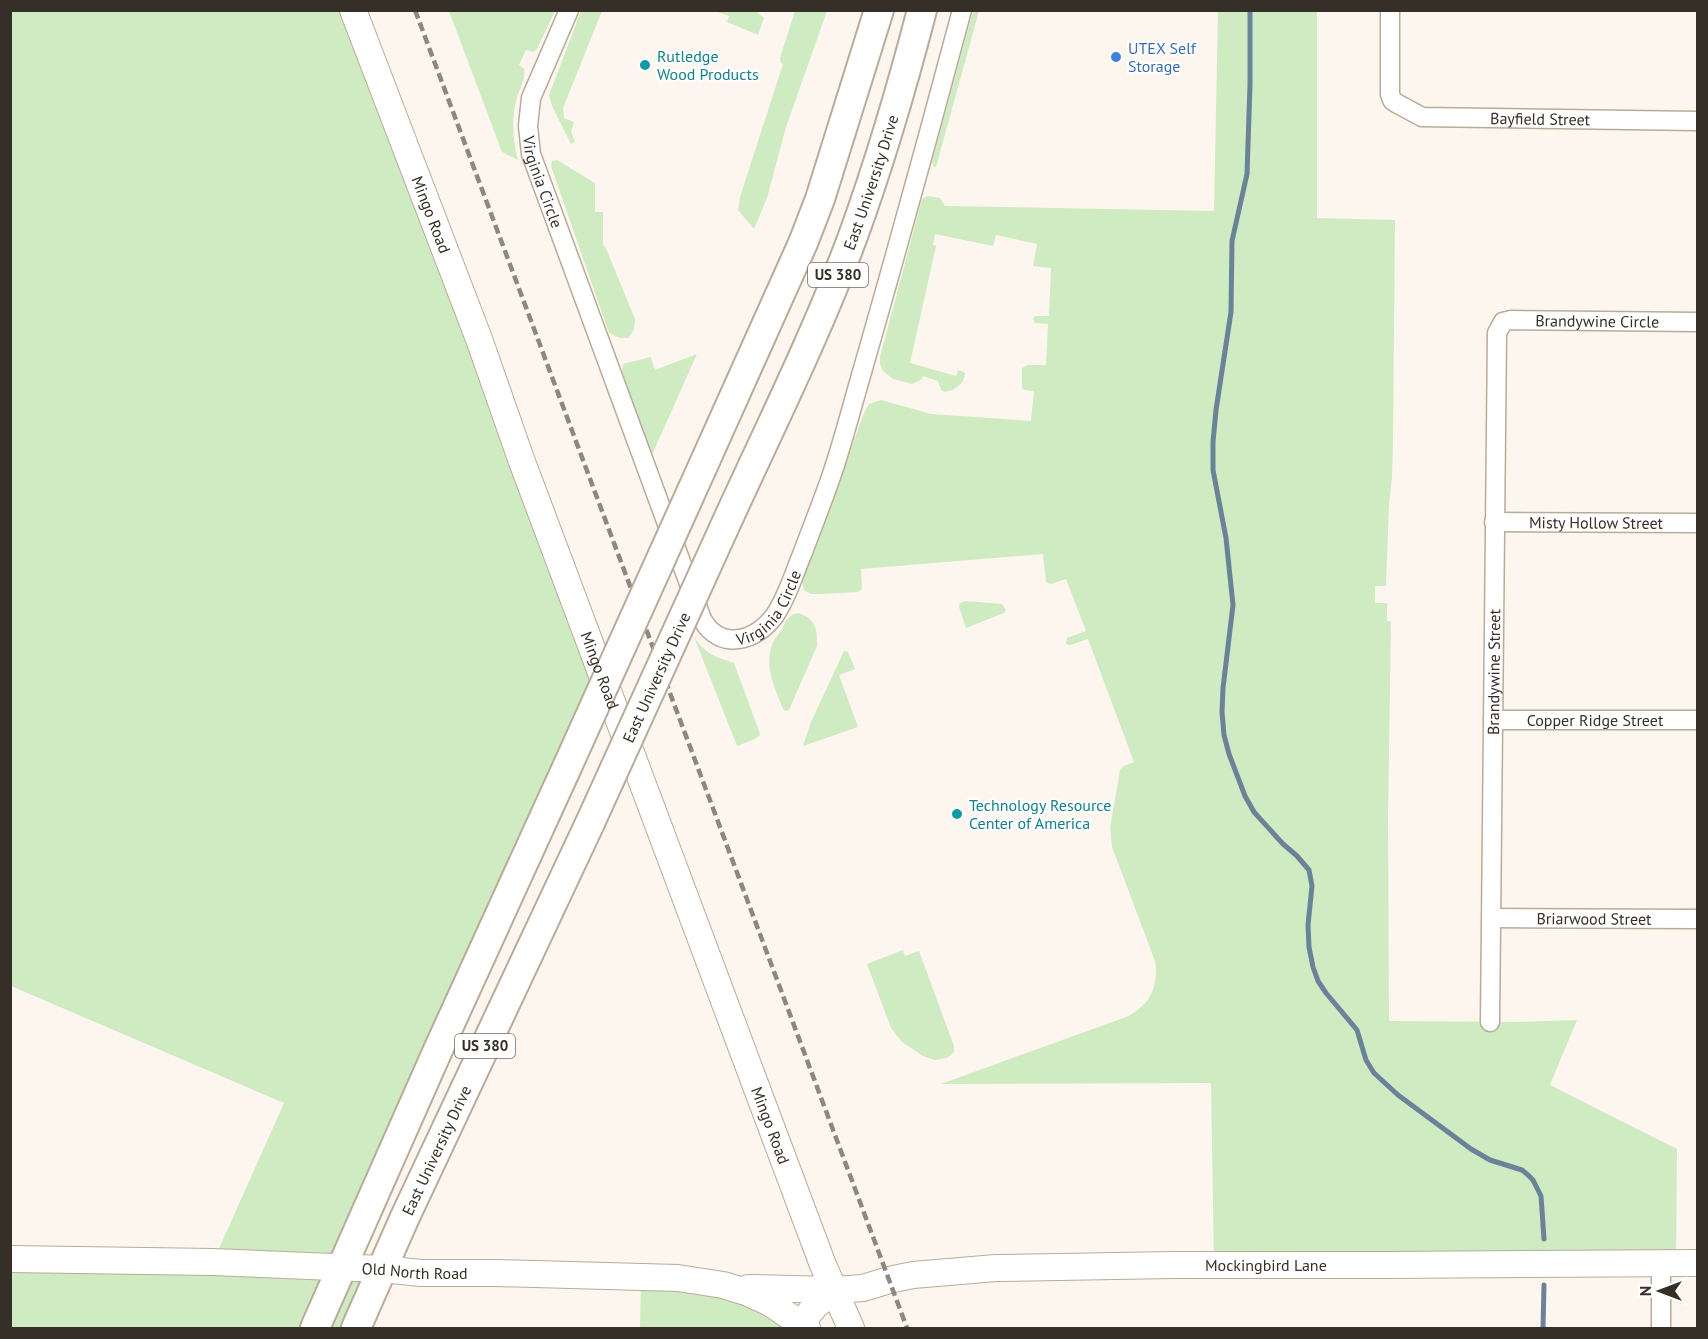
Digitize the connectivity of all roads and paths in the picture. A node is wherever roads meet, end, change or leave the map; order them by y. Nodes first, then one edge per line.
1 (354, 10) edge
2 (569, 10) edge
3 (879, 10) edge
4 (922, 10) edge
5 (962, 10) edge
6 (1390, 10) edge
7 (1698, 121) edge
8 (1698, 322) edge
9 (1500, 325) joint
10 (1494, 522) junction
11 (1698, 523) edge
12 (1493, 720) junction
13 (1698, 720) edge
14 (1492, 918) junction
15 (1698, 919) edge
16 (1490, 1022) dead end
17 (10, 1259) edge
18 (1661, 1263) junction
19 (1698, 1263) edge
20 (341, 1268) junction
21 (382, 1269) junction
22 (723, 1286) junction
23 (835, 1290) junction
24 (803, 1326) edge
25 (315, 1329) edge
26 (356, 1329) edge
27 (851, 1329) edge
28 (1661, 1329) edge

1 - 23 street, Mingo Road
2 - 5 street, Virginia Circle
3 - 20 main road, US 380, bridge
4 - 21 main road, East University Drive / US 380, bridge
6 - 7 street, Bayfield Street
8 - 9 street, Brandywine Circle
9 - 10 street, Brandywine Street
10 - 11 street, Misty Hollow Street
10 - 12 street, Brandywine Street
12 - 13 street, Copper Ridge Street
12 - 14 street, Brandywine Street
14 - 15 street, Briarwood Street
14 - 16 street, Brandywine Street
17 - 20 street, Old North Road
18 - 19 street, Mockingbird Lane
18 - 23 street, Mockingbird Lane
18 - 28 street
20 - 21 street, Old North Road
20 - 25 main road, US 380
21 - 22 street, Old North Road
21 - 26 main road, East University Drive / US 380
22 - 23 street, Mockingbird Lane
22 - 24 street, Old North Road
23 - 24 street
23 - 27 street, Mingo Road

